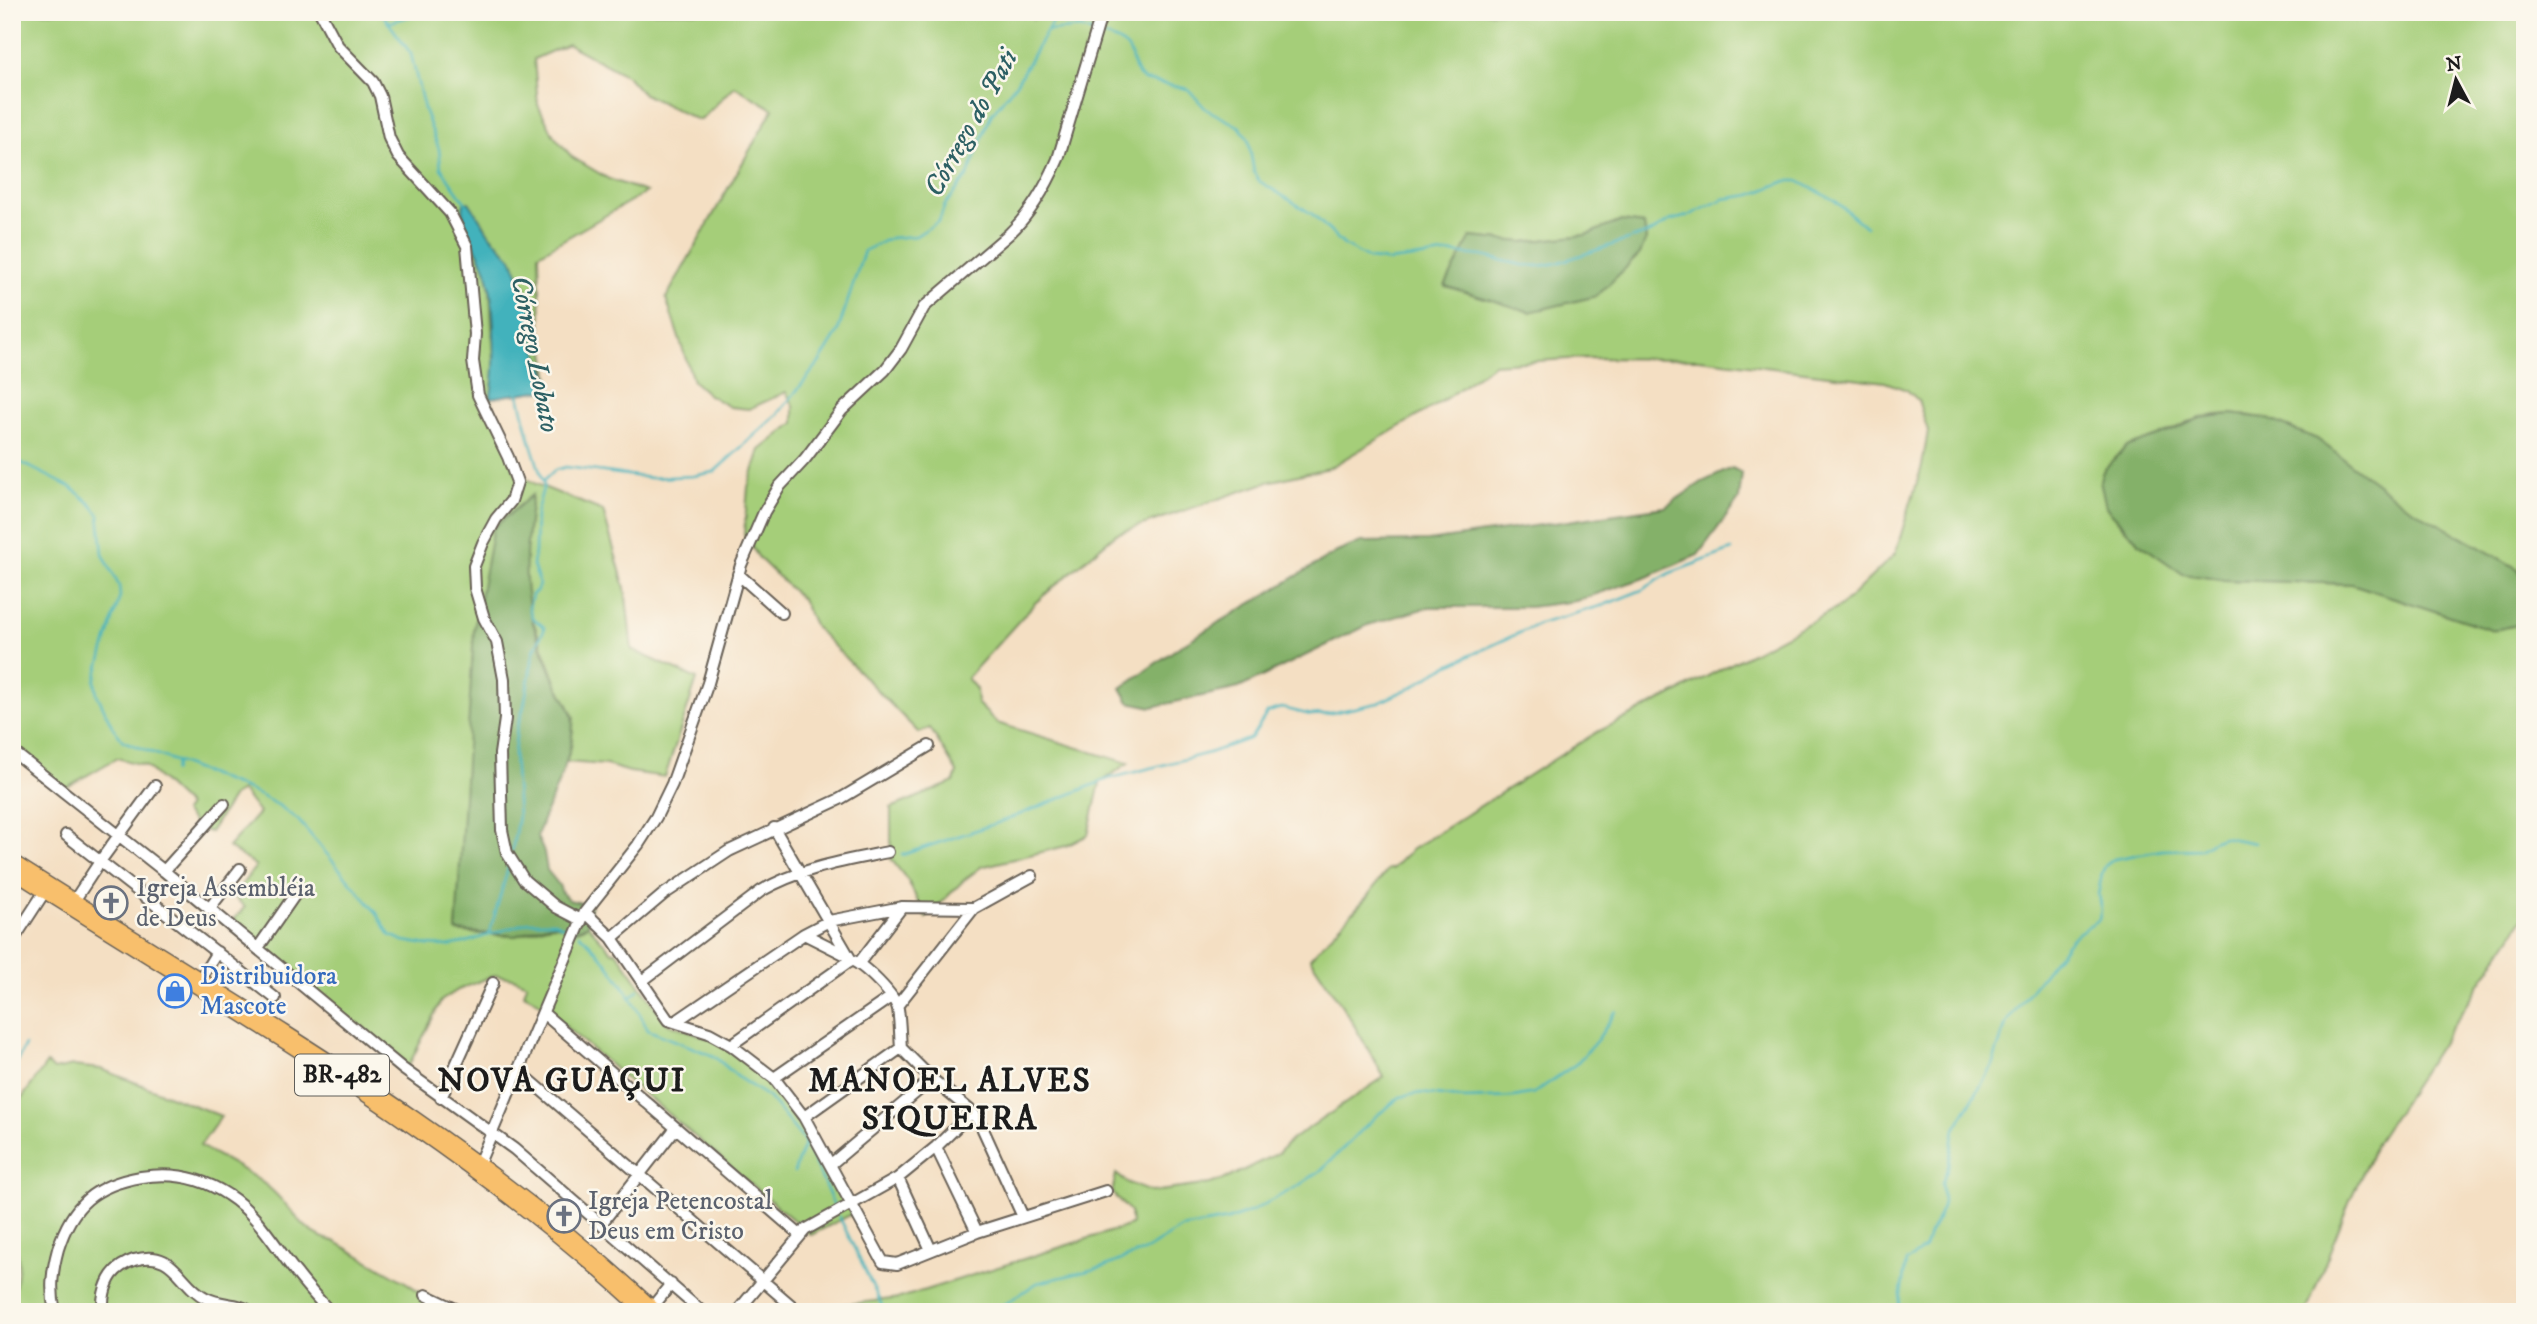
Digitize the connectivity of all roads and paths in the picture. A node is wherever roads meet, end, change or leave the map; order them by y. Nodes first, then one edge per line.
1 (320, 12) edge
2 (1102, 12) edge
3 (738, 574) junction
4 (782, 612) dead end
5 (929, 746) dead end
6 (12, 751) edge
7 (155, 786) dead end
8 (224, 804) dead end
9 (774, 828) junction
10 (66, 835) dead end
11 (117, 836) junction
12 (888, 852) dead end
13 (100, 860) junction
14 (12, 866) edge
15 (240, 869) dead end
16 (164, 871) junction
17 (800, 872) junction
18 (1032, 876) dead end
19 (47, 888) junction
20 (296, 893) dead end
21 (72, 904) junction
22 (902, 907) junction
23 (974, 908) junction
24 (209, 909) junction
25 (829, 921) junction
26 (579, 924) junction
27 (804, 934) junction
28 (612, 937) junction
29 (12, 942) edge
30 (258, 948) junction
31 (217, 952) junction
32 (853, 960) junction
33 (642, 981) junction
34 (198, 983) junction
35 (493, 983) dead end
36 (275, 998) dead end
37 (894, 1001) junction
38 (543, 1013) junction
39 (675, 1022) junction
40 (731, 1045) junction
41 (901, 1048) junction
42 (518, 1070) junction
43 (774, 1077) junction
44 (932, 1079) junction
45 (441, 1098) junction
46 (972, 1112) junction
47 (804, 1117) junction
48 (676, 1129) junction
49 (492, 1133) junction
50 (936, 1147) junction
51 (831, 1164) junction
52 (477, 1168) junction
53 (637, 1175) junction
54 (898, 1178) junction
55 (1106, 1191) dead end
56 (842, 1211) junction
57 (1023, 1217) junction
58 (601, 1224) junction
59 (977, 1232) junction
60 (800, 1235) junction
61 (931, 1250) junction
62 (762, 1280) junction
63 (671, 1284) junction
64 (426, 1295) dead end
65 (651, 1311) edge
66 (55, 1312) edge
67 (104, 1312) edge
68 (252, 1312) edge
69 (330, 1312) edge
70 (462, 1312) edge
71 (702, 1312) edge
72 (737, 1312) edge
73 (799, 1312) edge

1 - 26 street
2 - 3 street
3 - 4 street
3 - 26 street
5 - 9 street
6 - 11 street
7 - 11 street
8 - 16 street
9 - 17 street
9 - 28 street
10 - 13 street
11 - 13 street
11 - 16 street
12 - 17 street
13 - 21 street
13 - 31 street
14 - 19 highway, BR-482
15 - 24 street
16 - 24 street
17 - 25 street
17 - 33 street
18 - 23 street
19 - 21 highway, BR-482
19 - 29 street
20 - 30 street
21 - 34 highway, BR-482
22 - 23 street
22 - 25 street
22 - 32 street
23 - 37 street
24 - 30 street
25 - 27 street
25 - 32 street
26 - 28 street
26 - 38 street
27 - 32 street
27 - 39 street
28 - 33 street
30 - 45 street
31 - 34 street
31 - 36 street
32 - 37 street
32 - 40 street
33 - 39 street
34 - 52 highway, BR-482
35 - 45 street
37 - 41 street
37 - 43 street
38 - 42 street
38 - 48 street
39 - 40 street
40 - 43 street
41 - 44 street
41 - 47 street
42 - 49 street
42 - 53 street
43 - 47 street
44 - 46 street
44 - 51 street
45 - 49 street
46 - 50 street
46 - 57 street
47 - 51 street
48 - 53 street
48 - 60 street
49 - 52 street
49 - 58 street
50 - 54 street
50 - 59 street
51 - 56 street
52 - 65 highway, BR-482
53 - 58 street
53 - 62 street
54 - 56 street
54 - 61 street
55 - 57 street
56 - 60 street
56 - 61 street
57 - 59 street
58 - 63 street
59 - 61 street
60 - 62 street
62 - 72 street
62 - 73 street
63 - 65 street
63 - 71 street
64 - 70 street
66 - 69 street
67 - 68 street

